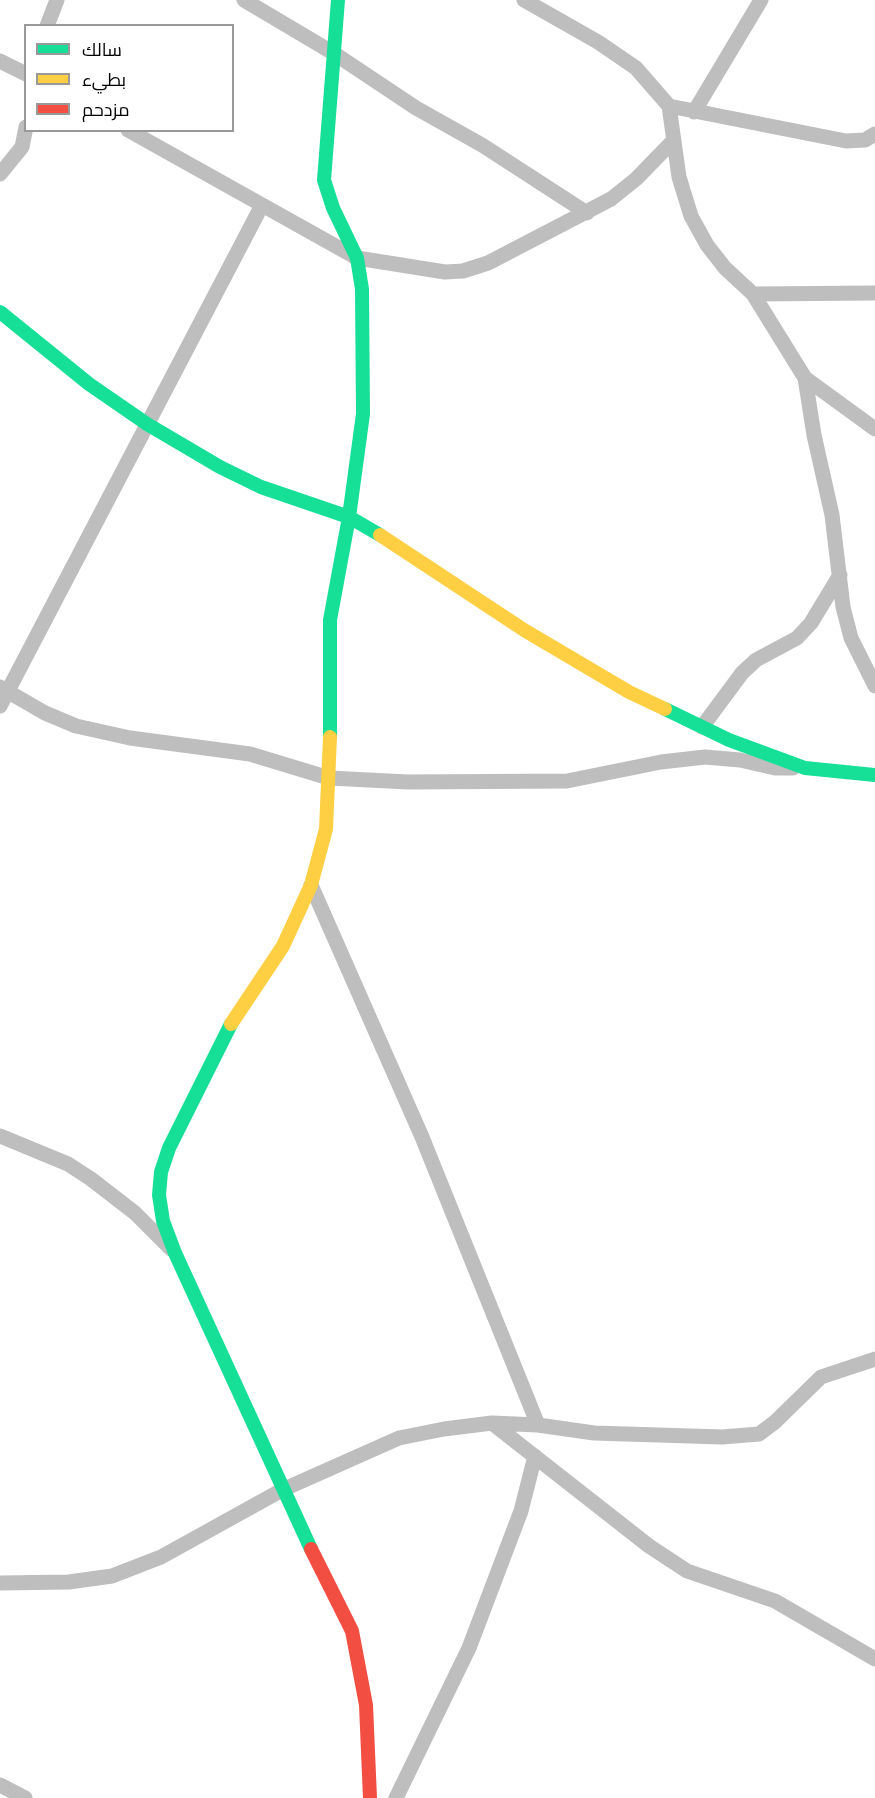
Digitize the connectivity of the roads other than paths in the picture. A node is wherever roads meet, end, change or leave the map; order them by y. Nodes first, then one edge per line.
1 (57, 0) edge
2 (244, 0) edge
3 (338, 0) edge
4 (524, 0) edge
5 (761, 0) edge
6 (48, 24) edge
7 (335, 54) junction
8 (0, 61) edge
9 (24, 73) edge
10 (669, 106) junction
11 (694, 112) junction
12 (25, 132) edge
13 (131, 132) edge
14 (875, 134) edge
15 (674, 140) junction
16 (0, 174) edge
17 (261, 207) junction
18 (587, 213) junction
19 (357, 258) junction
20 (875, 293) edge
21 (753, 294) junction
22 (0, 312) edge
23 (806, 378) junction
24 (147, 424) junction
25 (875, 429) edge
26 (349, 517) junction
27 (840, 575) junction
28 (875, 686) edge
29 (4, 689) edge
30 (0, 706) edge
31 (702, 727) junction
32 (805, 768) junction
33 (875, 775) edge
34 (329, 778) junction
35 (311, 885) junction
36 (0, 1136) edge
37 (175, 1253) junction
38 (875, 1359) edge
39 (492, 1423) junction
40 (538, 1425) junction
41 (535, 1456) junction
42 (282, 1490) junction
43 (0, 1583) edge
44 (875, 1659) edge
45 (0, 1785) edge
46 (26, 1798) edge
47 (370, 1798) edge
48 (396, 1798) edge

1 - 6 street
2 - 7 street
3 - 7 street
4 - 10 street
5 - 11 street
7 - 18 street
7 - 19 street
8 - 9 street
10 - 11 street
10 - 15 street
11 - 14 street
12 - 16 street
13 - 17 street
15 - 18 street
15 - 21 street
17 - 19 street
17 - 24 street
18 - 19 street
19 - 26 street
20 - 21 street
21 - 23 street
22 - 24 street
23 - 25 street
23 - 27 street
24 - 26 street
24 - 29 street
26 - 31 street
26 - 34 street
27 - 28 street
27 - 31 street
29 - 30 street
29 - 34 street
31 - 32 street
32 - 33 street
32 - 34 street
34 - 35 street
35 - 37 street
35 - 40 street
36 - 37 street
37 - 42 street
38 - 40 street
39 - 40 street
39 - 41 street
39 - 42 street
41 - 44 street
41 - 48 street
42 - 43 street
42 - 47 street
45 - 46 street

